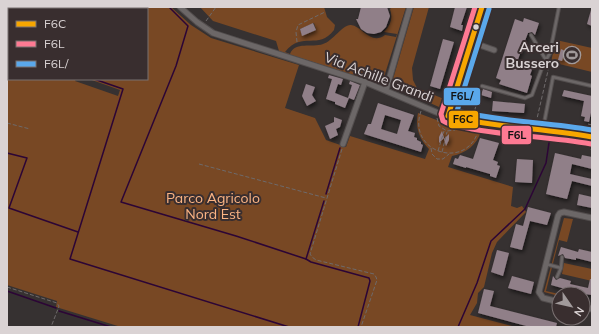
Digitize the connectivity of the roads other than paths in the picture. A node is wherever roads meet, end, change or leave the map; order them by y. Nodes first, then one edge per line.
1 (180, 7) edge
2 (410, 7) edge
3 (482, 7) edge
4 (559, 7) edge
5 (531, 35) dead end
6 (471, 42) junction
7 (494, 50) dead end
8 (546, 60) junction
9 (365, 82) junction
10 (482, 86) road end
11 (592, 86) edge
12 (386, 90) junction
13 (448, 116) junction
14 (543, 129) junction
15 (592, 137) edge
16 (343, 144) road end
17 (592, 218) edge
18 (562, 257) dead end
19 (545, 264) junction
20 (561, 268) junction
21 (557, 277) dead end
22 (551, 300) edge

1 - 9 street, Via Achille Grandi
2 - 12 street
3 - 6 street
4 - 8 lane
5 - 8 lane
6 - 7 street
6 - 13 street
8 - 10 lane
9 - 12 street, Via Achille Grandi
9 - 16 street
11 - 14 lane
12 - 13 street, Via Achille Grandi
13 - 14 street, Via Achille Grandi
14 - 15 street, Via Achille Grandi
17 - 19 street
18 - 20 lane
19 - 20 lane
19 - 22 street
20 - 21 lane

